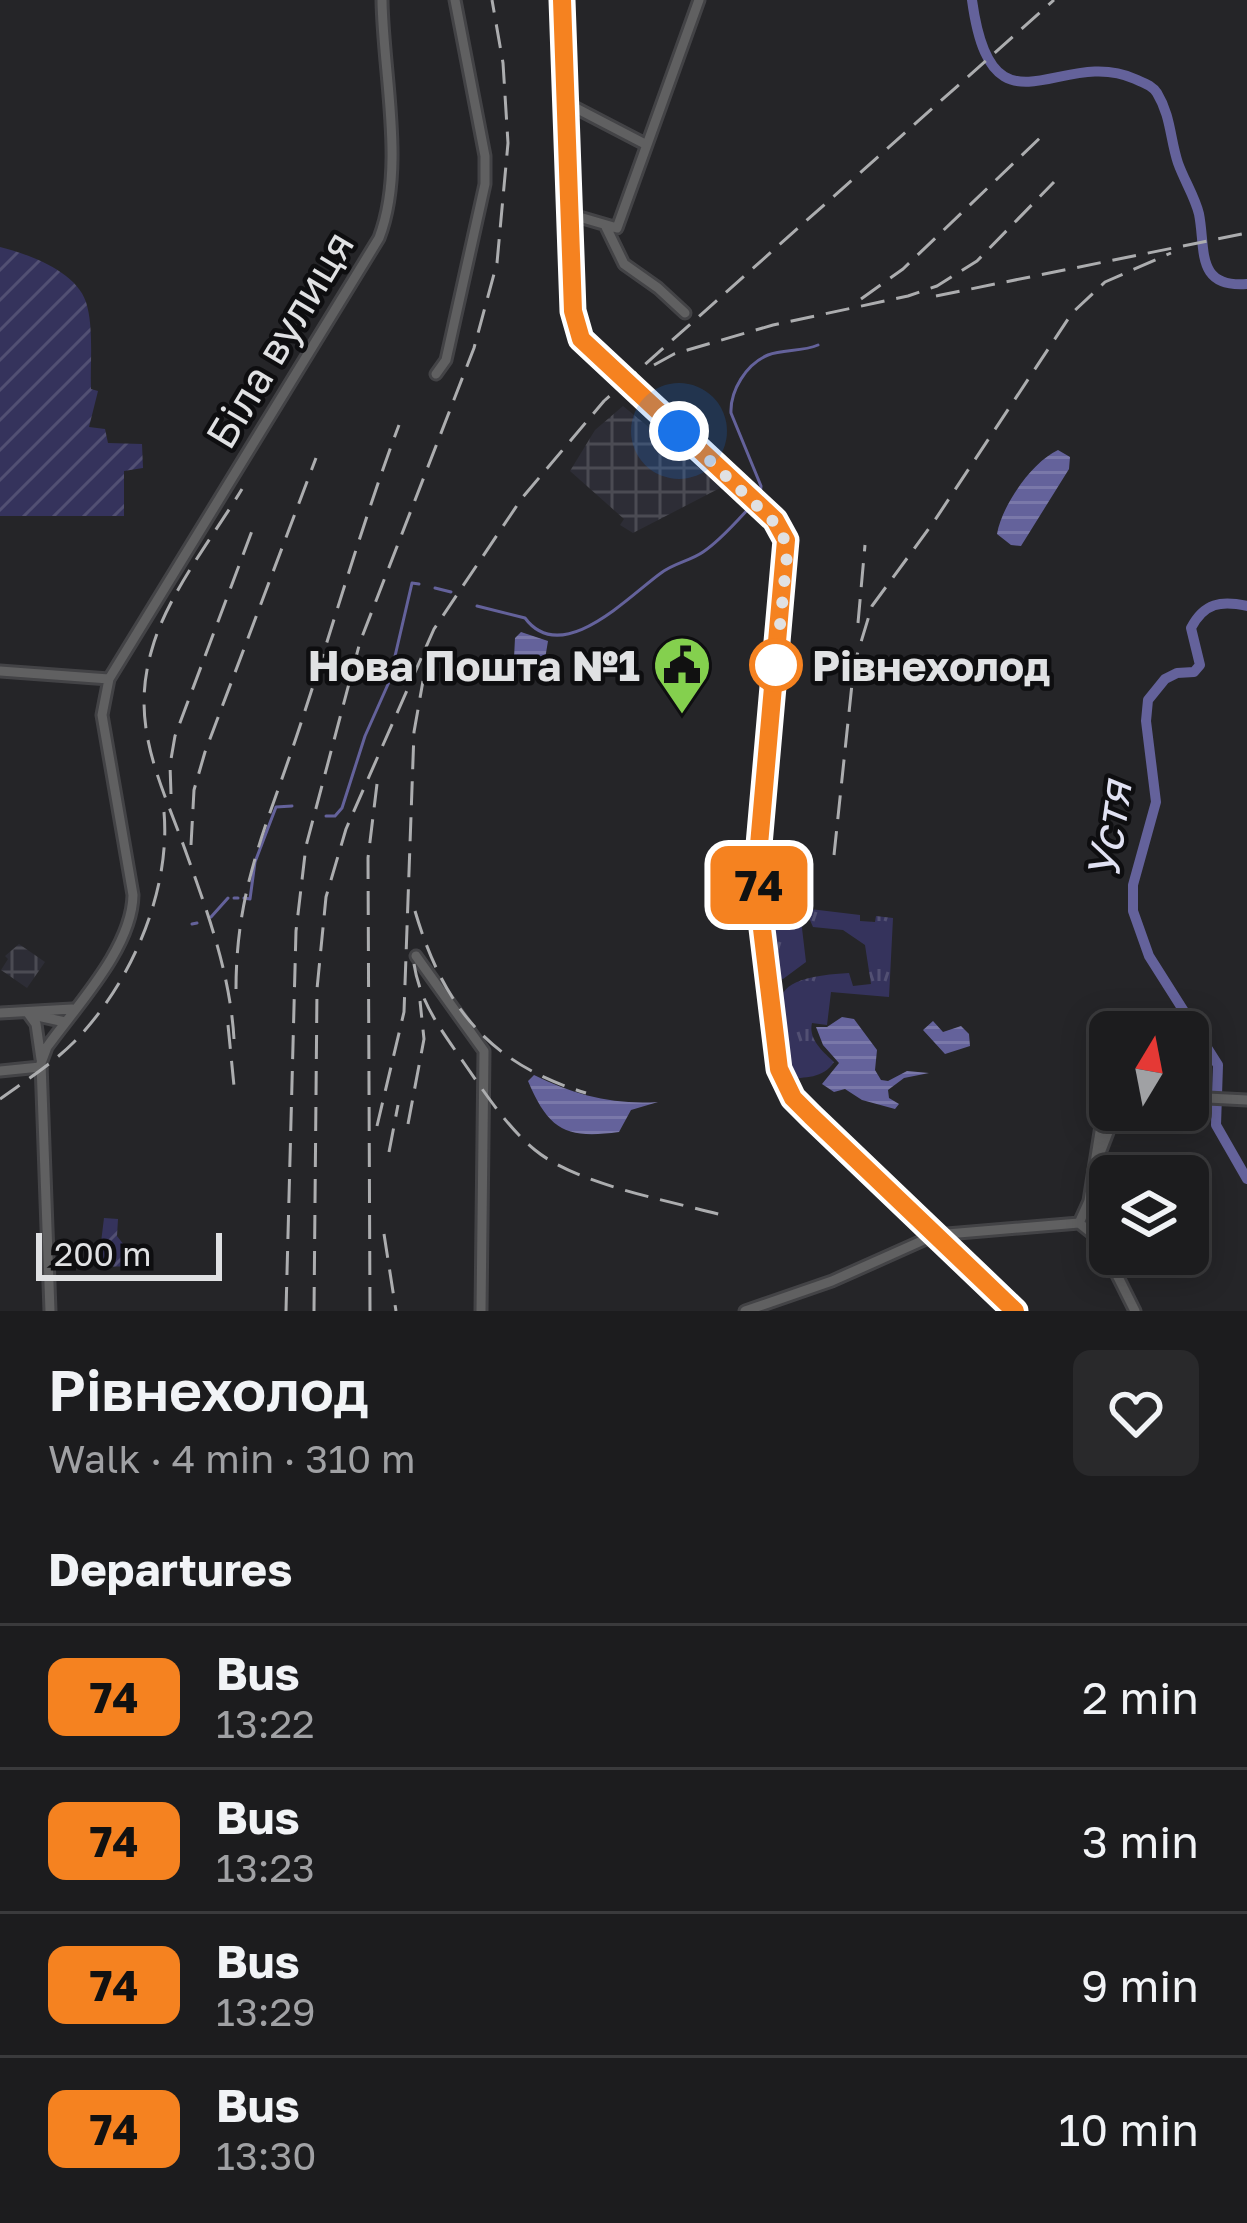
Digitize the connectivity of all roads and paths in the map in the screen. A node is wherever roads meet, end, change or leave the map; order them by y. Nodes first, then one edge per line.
1 (382, 0) edge
2 (455, 0) edge
3 (562, 0) edge
4 (699, 0) edge
5 (565, 106) junction
6 (645, 144) junction
7 (569, 214) junction
8 (606, 227) junction
9 (685, 313) dead end
10 (436, 374) dead end
11 (0, 671) edge
12 (109, 679) junction
13 (416, 956) dead end
14 (77, 1007) junction
15 (0, 1013) edge
16 (28, 1013) junction
17 (65, 1022) junction
18 (47, 1047) junction
19 (41, 1065) junction
20 (0, 1072) edge
21 (1209, 1098) edge
22 (1244, 1100) edge
23 (1089, 1202) edge
24 (1078, 1222) junction
25 (935, 1235) junction
26 (50, 1311) edge
27 (481, 1311) edge
28 (745, 1311) edge
29 (1015, 1311) edge
30 (1135, 1311) edge

1 - 12 street, Біла вулиця
2 - 10 street
3 - 5 main road
4 - 6 street
5 - 6 street
5 - 7 main road
6 - 8 street
7 - 8 street
7 - 25 main road, bridge
8 - 9 street
11 - 12 street
12 - 14 street, Біла вулиця
13 - 27 street
14 - 16 street
14 - 17 street, Біла вулиця
15 - 16 street
16 - 17 street
16 - 18 street
16 - 19 street
17 - 18 street, Біла вулиця
18 - 19 street, Біла вулиця
19 - 20 street
19 - 26 street, Біла вулиця
21 - 22 street
23 - 24 street
24 - 25 street
24 - 30 street
25 - 28 street
25 - 29 main road

